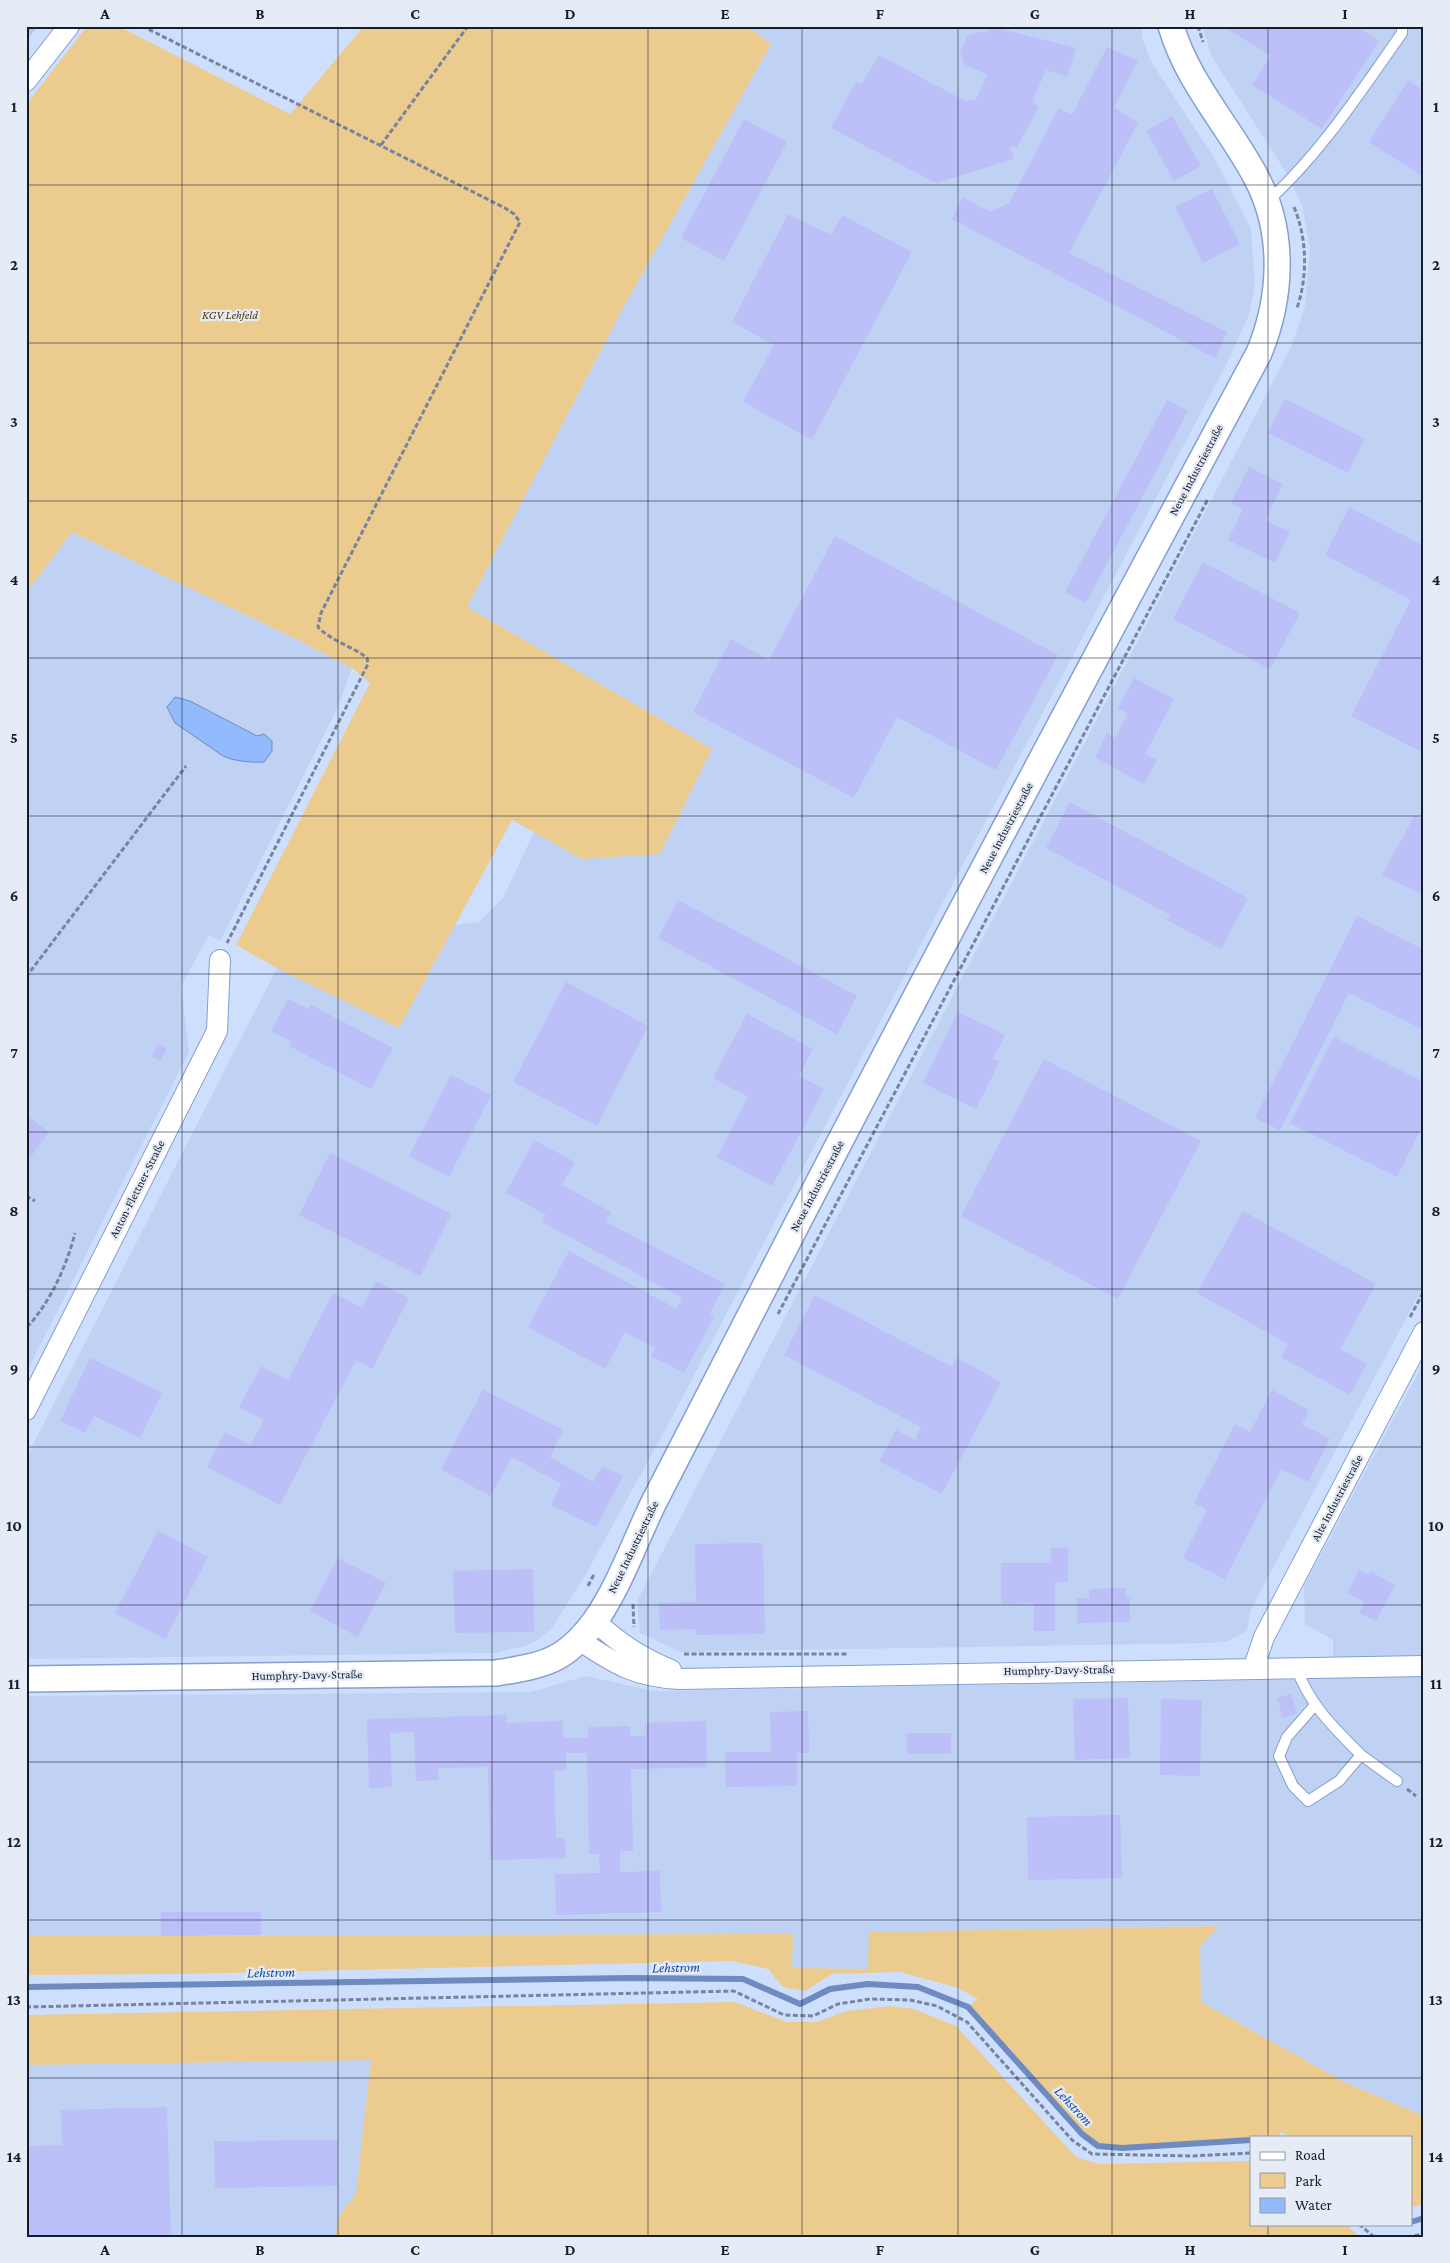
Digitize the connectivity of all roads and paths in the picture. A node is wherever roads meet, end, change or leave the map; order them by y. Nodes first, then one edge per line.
1 (69, 26) edge
2 (142, 26) edge
3 (468, 26) edge
4 (1171, 26) edge
5 (1402, 26) edge
6 (26, 81) edge
7 (381, 145) junction
8 (1267, 202) junction
9 (186, 766) dead end
10 (227, 942) dead end
11 (220, 960) dead end
12 (26, 977) edge
13 (26, 1196) edge
14 (35, 1201) dead end
15 (75, 1233) dead end
16 (1424, 1291) edge
17 (27, 1327) edge
18 (1415, 1329) edge
19 (26, 1410) edge
20 (595, 1572) dead end
21 (586, 1589) dead end
22 (632, 1600) dead end
23 (594, 1621) junction
24 (634, 1637) dead end
25 (579, 1640) junction
26 (677, 1654) dead end
27 (855, 1654) dead end
28 (1424, 1666) edge
29 (1254, 1667) junction
30 (1296, 1667) junction
31 (695, 1677) junction
32 (26, 1679) edge
33 (1315, 1705) junction
34 (1361, 1755) junction
35 (1397, 1781) dead end
36 (26, 2007) edge
37 (1250, 2153) edge
38 (1361, 2226) edge
39 (1424, 2234) edge
40 (1374, 2237) edge
41 (1407, 2237) edge

1 - 6 street
2 - 7 path
3 - 7 path
4 - 8 street, Neue Industriestraße
5 - 8 lane
7 - 10 path
8 - 23 street, Neue Industriestraße
9 - 12 path
11 - 19 street, Anton-Flettner-Straße
13 - 14 path
15 - 17 path
16 - 18 path
18 - 29 street, Alte Industriestraße
20 - 21 path
22 - 24 path
23 - 25 street, Humphry-Davy-Straße
23 - 31 street, Humphry-Davy-Straße
25 - 31 street, Humphry-Davy-Straße
25 - 32 street, Humphry-Davy-Straße
26 - 27 path
28 - 30 street, Humphry-Davy-Straße
29 - 30 street, Humphry-Davy-Straße
29 - 31 street, Humphry-Davy-Straße
30 - 33 lane
33 - 34 lane
33 - 34 lane
34 - 35 lane
36 - 37 path
38 - 40 path
39 - 41 path

